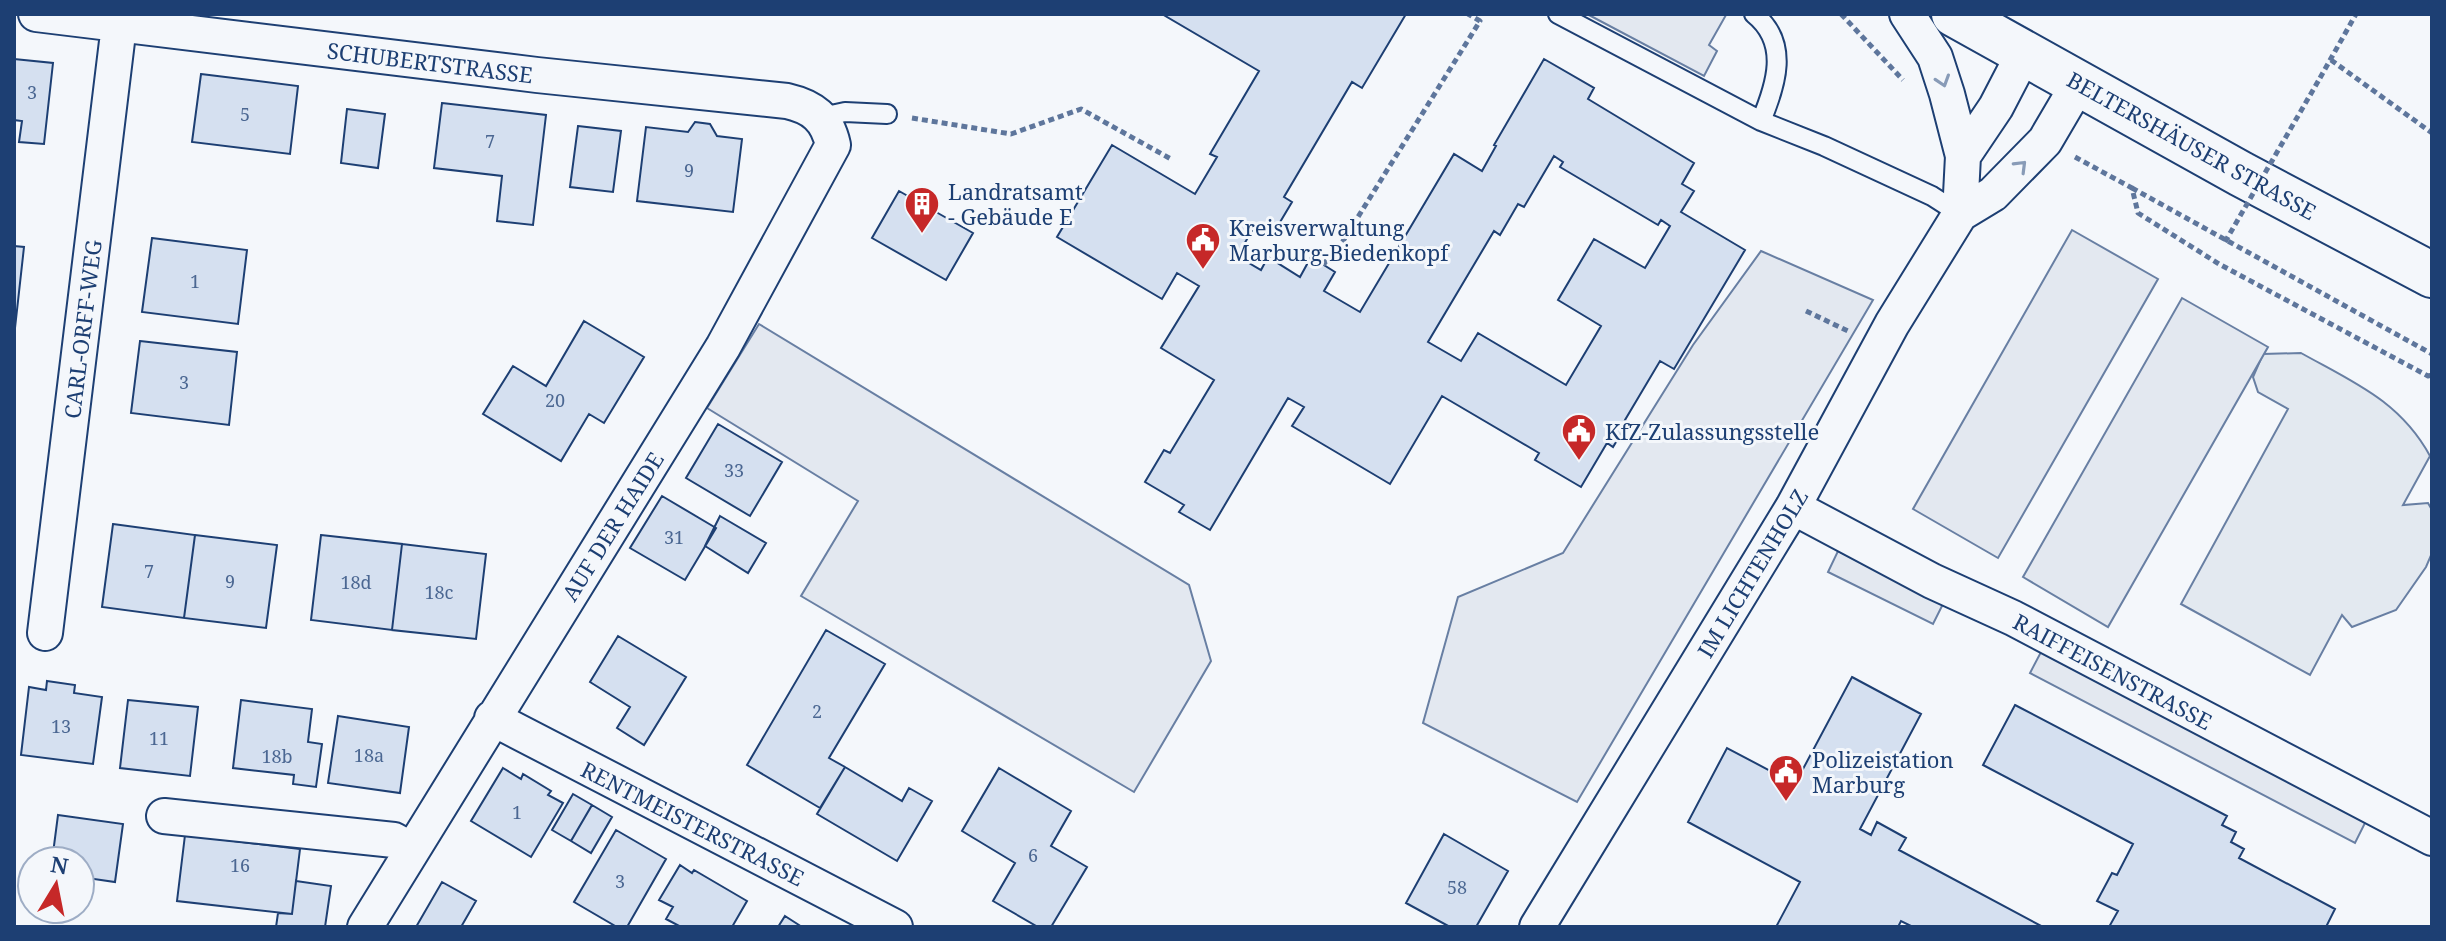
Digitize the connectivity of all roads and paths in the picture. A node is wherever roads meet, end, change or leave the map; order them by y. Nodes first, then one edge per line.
1 (36, 14) edge
2 (1468, 14) edge
3 (1558, 14) edge
4 (1754, 14) edge
5 (1841, 14) edge
6 (1907, 14) edge
7 (1954, 14) edge
8 (2356, 14) edge
9 (119, 25) junction
10 (2024, 53) junction
11 (2331, 60) junction
12 (2079, 83) junction
13 (1947, 94) junction
14 (887, 114) joint
15 (822, 117) junction
16 (1761, 121) junction
17 (2432, 133) edge
18 (2045, 141) junction
19 (1963, 156) junction
20 (1171, 159) dead end
21 (2132, 188) junction
22 (1960, 214) junction
23 (2225, 242) junction
24 (1323, 265) dead end
25 (2432, 275) edge
26 (1806, 311) dead end
27 (1880, 347) junction
28 (2432, 354) edge
29 (2432, 375) edge
30 (1793, 507) junction
31 (45, 633) dead end
32 (492, 718) junction
33 (164, 816) dead end
34 (2432, 838) edge
35 (412, 850) junction
36 (365, 927) edge
37 (895, 927) edge
38 (1537, 927) edge

1 - 9 street, SCHUBERTSTRASSE
2 - 24 path
3 - 16 lane
4 - 16 lane
5 - 13 path
6 -> 13 street, IM LICHTENHOLZ
7 - 10 main road, BELTERSHÄUSER STRASSE
8 - 11 path
9 - 15 street, SCHUBERTSTRASSE
9 - 31 street, CARL-ORFF-WEG
10 - 12 main road, BELTERSHÄUSER STRASSE
10 - 19 street
11 - 17 path
11 - 23 path, bridge
12 - 18 street, IM LICHTENHOLZ
12 - 25 main road, BELTERSHÄUSER STRASSE
13 - 19 street, IM LICHTENHOLZ
14 - 15 lane
14 - 20 path
15 - 32 street, AUF DER HAIDE
16 - 22 lane
18 - 21 path
22 -> 18 street, IM LICHTENHOLZ
19 - 22 street, IM LICHTENHOLZ
21 - 23 path
21 - 29 path
22 - 27 street, IM LICHTENHOLZ
23 - 28 path
26 - 27 path
27 - 30 street, IM LICHTENHOLZ
30 - 34 street, RAIFFEISENSTRASSE
30 - 38 street, IM LICHTENHOLZ
32 - 35 street, AUF DER HAIDE
32 - 37 street, RENTMEISTERSTRASSE
33 - 35 street
35 - 36 street, AUF DER HAIDE

